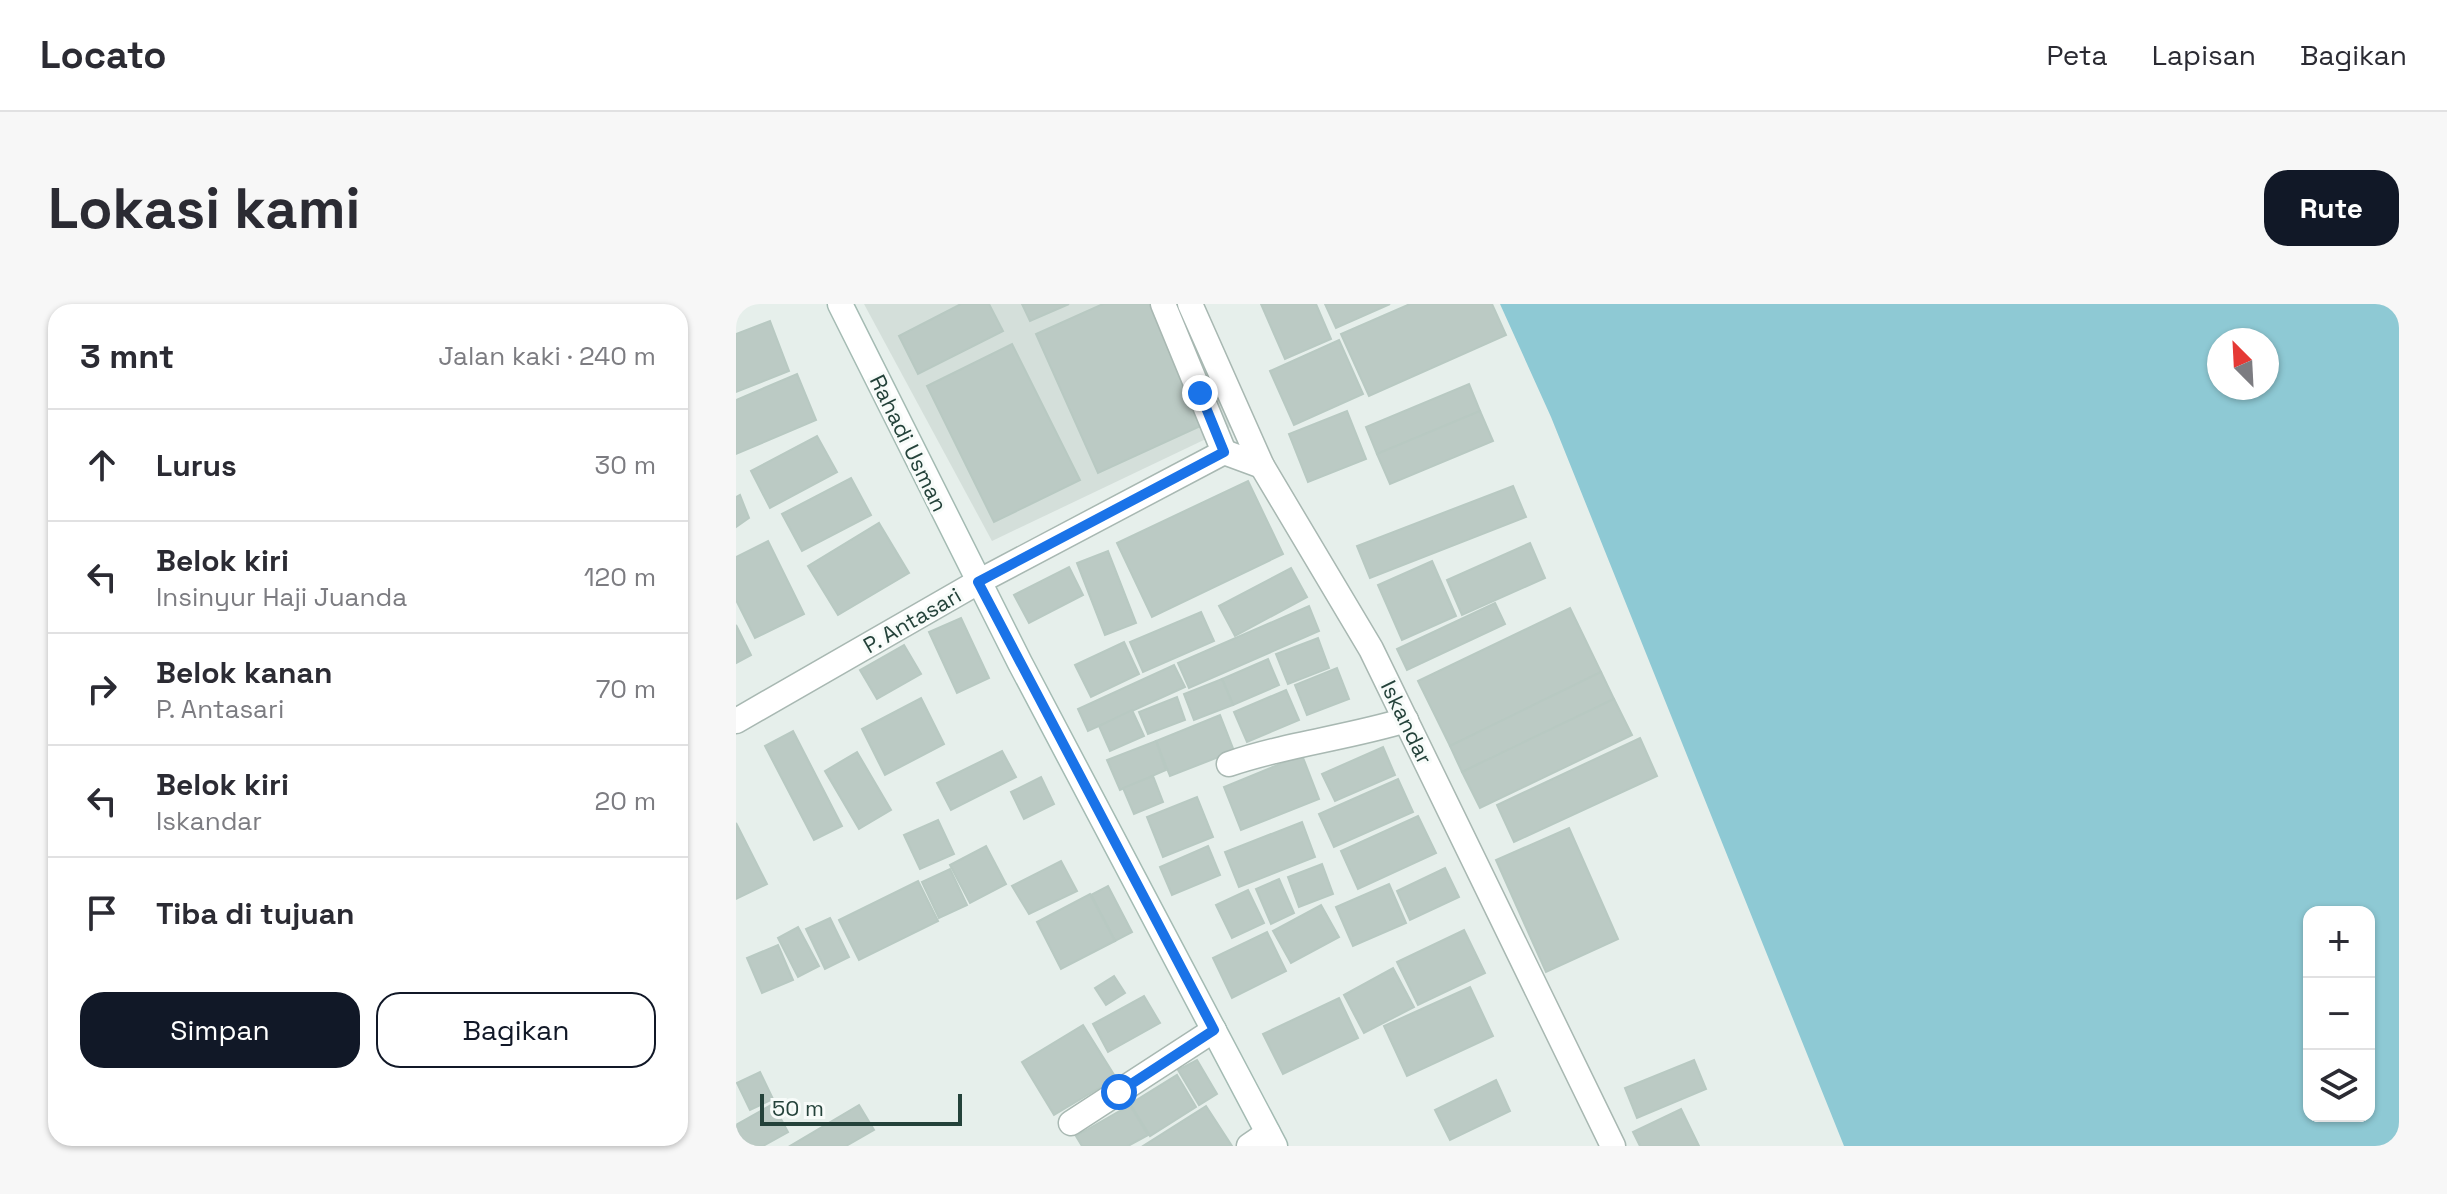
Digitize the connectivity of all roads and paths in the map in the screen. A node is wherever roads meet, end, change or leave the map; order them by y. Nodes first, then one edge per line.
1 (840, 304) edge
2 (1163, 304) edge
3 (1190, 304) edge
4 (1224, 452) junction
5 (1262, 466) junction
6 (978, 582) junction
7 (1406, 720) junction
8 (736, 721) edge
9 (1229, 764) dead end
10 (1214, 1030) junction
11 (1071, 1123) dead end
12 (1264, 1142) edge
13 (1613, 1146) edge

1 - 6 street, Rahadi Usman
2 - 4 street
3 - 5 street, Iskandar
4 - 5 street
4 - 6 street, P. Antasari
5 - 7 street, Iskandar
6 - 8 street, P. Antasari
6 - 10 street, Rahadi Usman
7 - 9 street
7 - 13 street, Iskandar
10 - 11 street
10 - 12 street, Rahadi Usman

